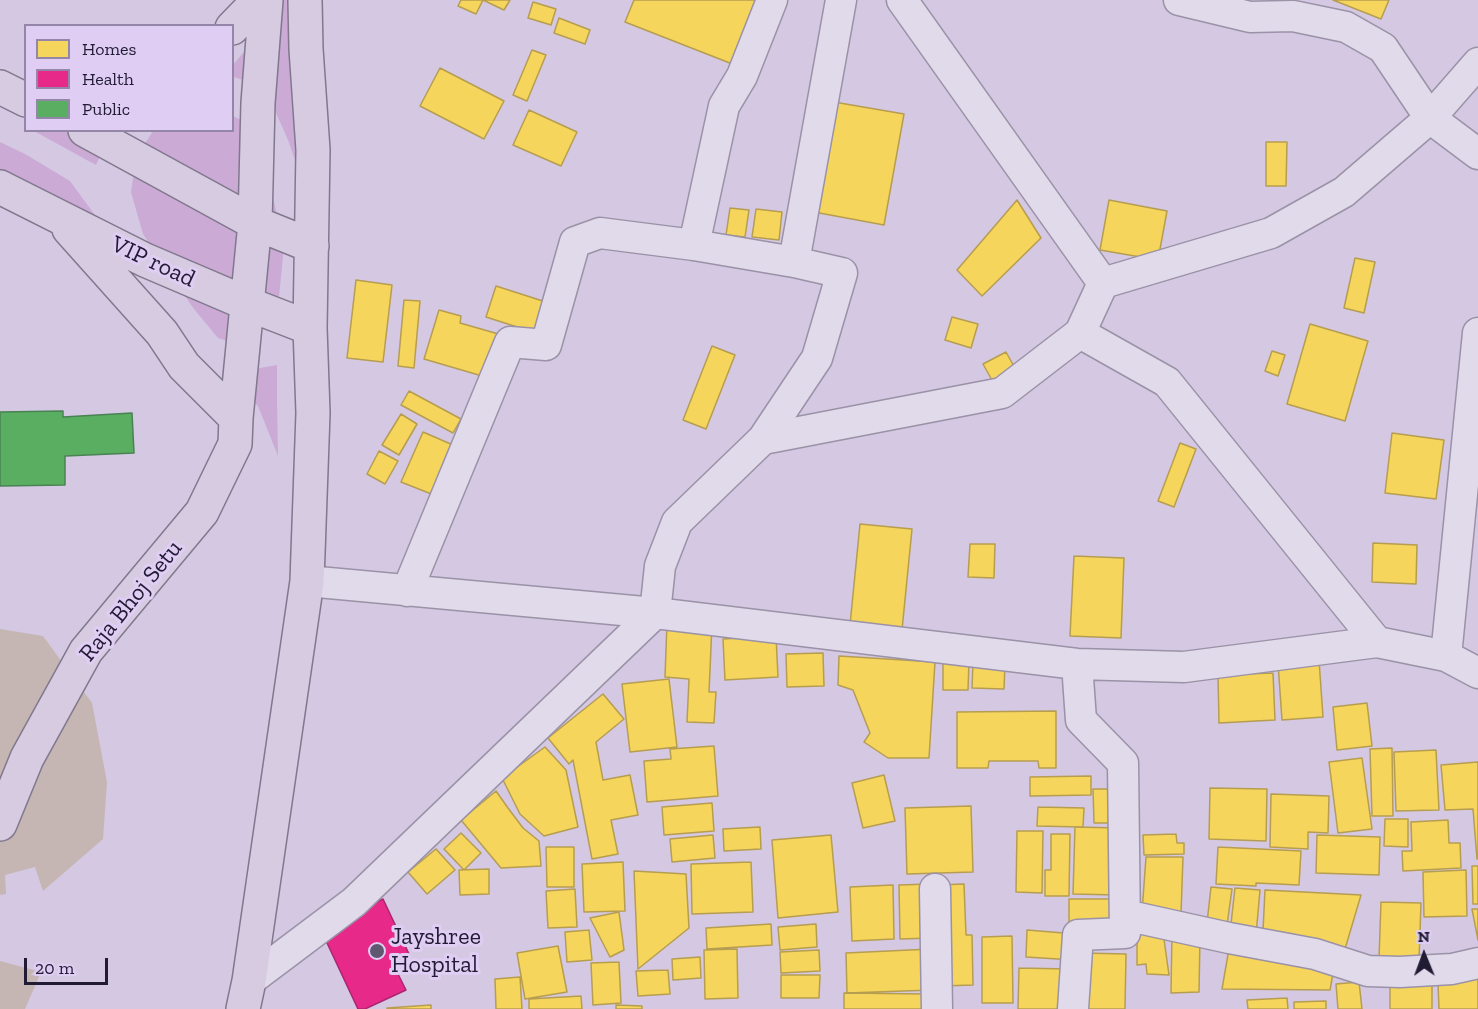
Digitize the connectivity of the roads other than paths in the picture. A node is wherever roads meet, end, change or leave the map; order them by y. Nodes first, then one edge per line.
1 (259, 0) edge
2 (266, 0) edge
3 (305, 0) edge
4 (772, 0) edge
5 (841, 0) edge
6 (902, 0) edge
7 (1179, 0) edge
8 (234, 26) edge
9 (1478, 63) edge
10 (1430, 118) junction
11 (90, 132) edge
12 (1478, 154) edge
13 (0, 187) edge
14 (57, 216) junction
15 (255, 223) junction
16 (694, 245) junction
17 (312, 246) junction
18 (794, 262) junction
19 (1103, 283) junction
20 (248, 304) junction
21 (310, 328) junction
22 (1080, 333) junction
23 (1478, 333) edge
24 (236, 431) junction
25 (763, 439) junction
26 (307, 581) junction
27 (407, 591) junction
28 (655, 613) junction
29 (1377, 642) junction
30 (1446, 656) junction
31 (1077, 664) junction
32 (1478, 673) edge
33 (0, 824) edge
34 (935, 889) dead end
35 (1125, 915) junction
36 (1478, 963) edge
37 (246, 995) edge
38 (938, 1009) edge
39 (1073, 1009) edge

1 - 8 main road
2 - 15 main road, Raja Bhoj Setu
3 - 17 main road
4 - 16 street
5 - 18 street
6 - 19 street
7 - 10 street
9 - 10 street
10 - 12 street
10 - 19 street
11 - 15 main road
13 - 14 main road, VIP road
14 - 20 main road, VIP road
14 - 24 main road
15 - 17 main road
15 - 20 main road, Raja Bhoj Setu
16 - 18 street
16 - 27 street
17 - 21 main road
18 - 25 street
19 - 22 street
20 - 21 main road, VIP road
20 - 24 main road, Raja Bhoj Setu
21 - 26 main road
22 - 25 street
22 - 29 street
23 - 30 street
24 - 33 main road, Raja Bhoj Setu
25 - 28 street
26 - 27 street
26 - 37 main road
27 - 28 street
28 - 31 street
28 - 37 street
29 - 30 street
29 - 31 street
30 - 32 street
31 - 35 street
34 - 38 street
35 - 36 street
35 - 39 street

